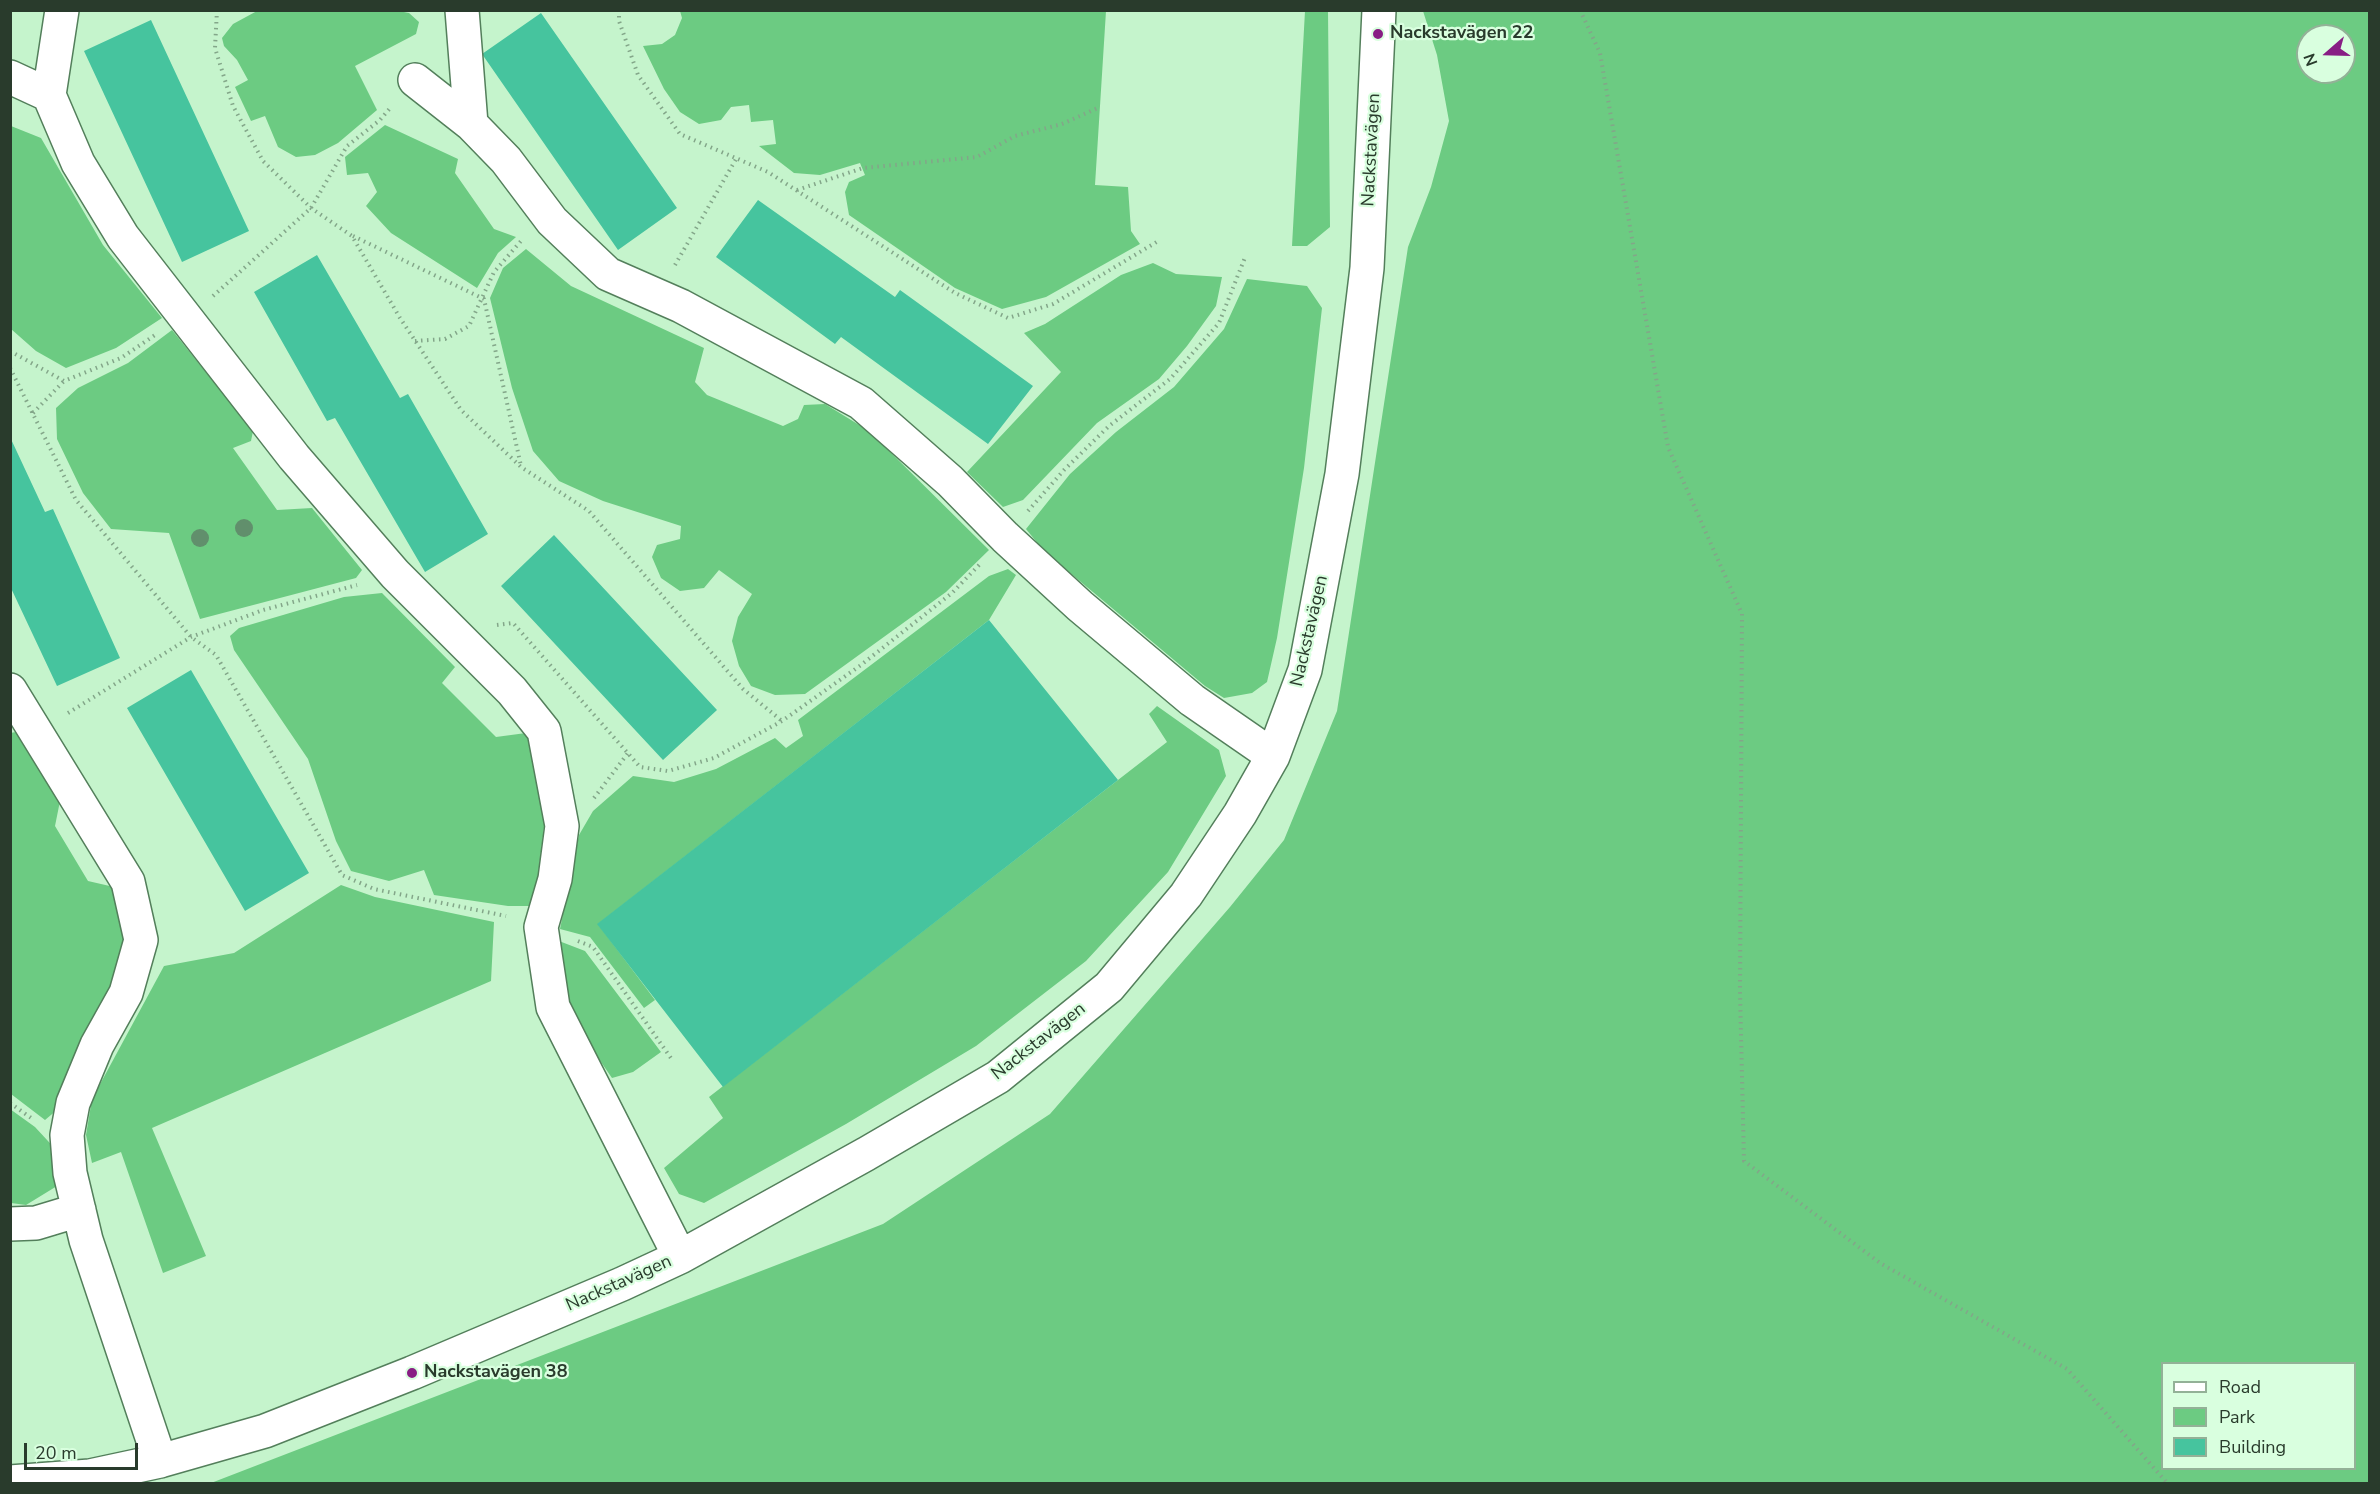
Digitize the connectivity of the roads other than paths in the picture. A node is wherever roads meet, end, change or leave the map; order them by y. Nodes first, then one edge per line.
1 (62, 10) edge
2 (462, 10) edge
3 (1379, 10) edge
4 (10, 77) edge
5 (415, 80) road end
6 (49, 95) junction
7 (471, 124) junction
8 (10, 690) edge
9 (1274, 756) junction
10 (79, 1210) junction
11 (10, 1224) edge
12 (680, 1257) junction
13 (160, 1461) junction
14 (10, 1482) edge

1 - 6 street
2 - 7 street
3 - 9 street, Nackstavägen
4 - 6 street
5 - 7 street
6 - 12 street
7 - 9 street
8 - 10 street
9 - 12 street, Nackstavägen
10 - 11 street
10 - 13 street
12 - 13 street, Nackstavägen
13 - 14 street, Nackstavägen

